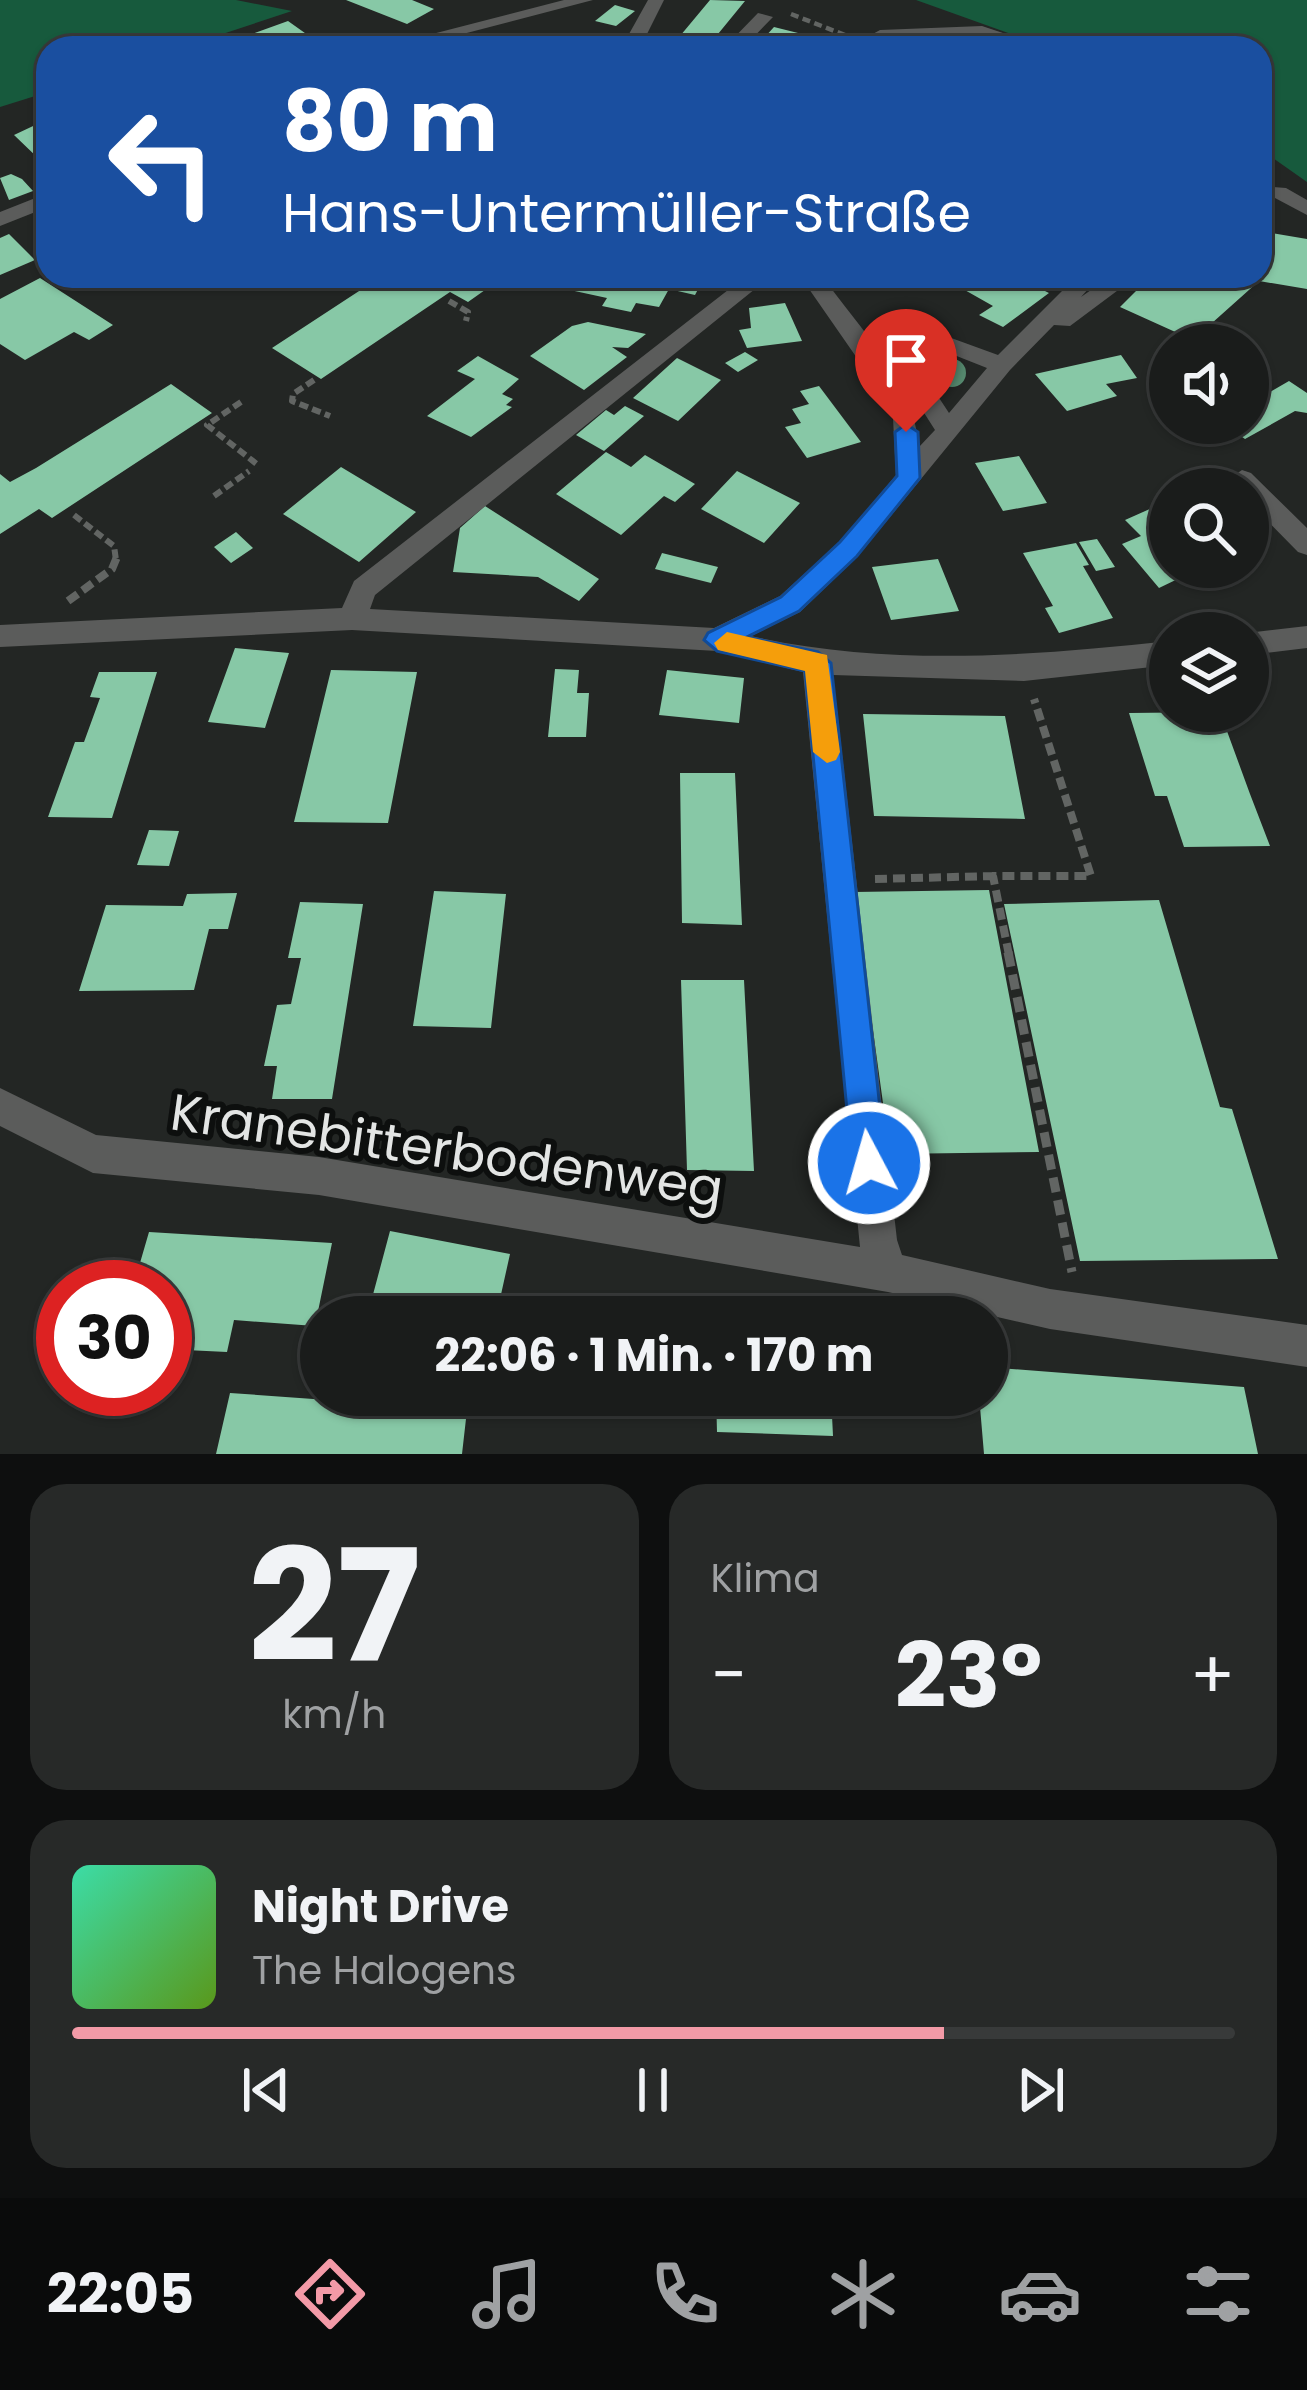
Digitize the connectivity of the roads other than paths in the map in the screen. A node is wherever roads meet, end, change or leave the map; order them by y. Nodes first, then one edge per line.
1 (585, 0) edge
2 (656, 0) edge
3 (770, 12) road end
4 (436, 36) edge
5 (638, 36) edge
6 (745, 36) edge
7 (903, 36) edge
8 (999, 36) edge
9 (1272, 192) edge
10 (36, 204) edge
11 (1307, 209) edge
12 (0, 220) edge
13 (745, 288) edge
14 (820, 288) edge
15 (1079, 288) edge
16 (1107, 288) edge
17 (1041, 331) junction
18 (1002, 365) junction
19 (948, 431) junction
20 (909, 478) junction
21 (1269, 506) edge
22 (1307, 545) edge
23 (352, 619) junction
24 (0, 636) edge
25 (1307, 637) edge
26 (717, 640) junction
27 (1269, 642) edge
28 (1149, 655) edge
29 (818, 663) junction
30 (0, 1106) edge
31 (888, 1272) junction
32 (1307, 1346) edge

1 - 4 street
2 - 5 street
3 - 6 street
7 - 8 street
9 - 11 street
10 - 12 street
13 - 23 street
14 - 20 street
15 - 17 street
16 - 17 street
17 - 18 street
18 - 19 street
18 - 19 street
19 - 20 street
20 - 26 street
21 - 22 street
23 - 24 street
23 - 26 street
25 - 27 street
26 - 29 street
28 - 29 street
29 - 31 street
30 - 31 street, Kranebitterbodenweg
31 - 32 street, Kranebitterbodenweg

